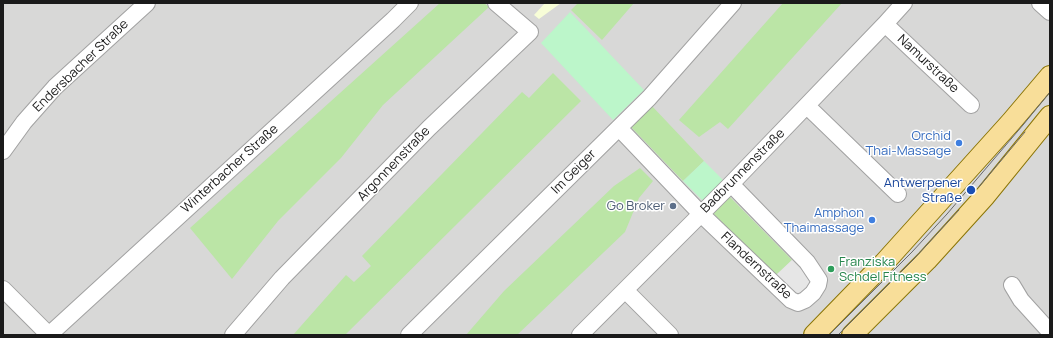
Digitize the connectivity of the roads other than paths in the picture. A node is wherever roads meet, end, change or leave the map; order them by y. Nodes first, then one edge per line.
1 (147, 3) edge
2 (410, 3) edge
3 (496, 3) edge
4 (733, 3) edge
5 (904, 3) edge
6 (1040, 3) edge
7 (1050, 12) edge
8 (885, 24) junction
9 (1050, 76) edge
10 (971, 105) dead end
11 (806, 106) junction
12 (1047, 123) edge
13 (619, 128) junction
14 (3, 150) edge
15 (731, 184) junction
16 (898, 194) dead end
17 (701, 214) junction
18 (1012, 285) dead end
19 (3, 289) edge
20 (625, 290) junction
21 (1050, 332) edge
22 (49, 335) edge
23 (233, 335) edge
24 (409, 335) edge
25 (580, 335) edge
26 (670, 335) edge
27 (814, 335) edge
28 (852, 335) edge

1 - 14 street, Endersbacher Straße
2 - 22 street, Winterbacher Straße
3 - 23 street, Argonnenstraße
4 - 13 street, Im Geiger
5 - 8 street, Badbrunnenstraße
6 - 7 street
8 - 10 street, Namurstraße
8 - 11 street, Badbrunnenstraße
9 - 27 main road
11 - 15 street, Badbrunnenstraße
11 - 16 street
12 - 28 main road
13 - 17 street, Flandernstraße
13 - 24 street, Im Geiger
15 - 17 street, Badbrunnenstraße
15 - 17 street, Flandernstraße
17 - 20 street, Badbrunnenstraße
18 - 21 street
19 - 22 street
20 - 25 street, Badbrunnenstraße
20 - 26 street

